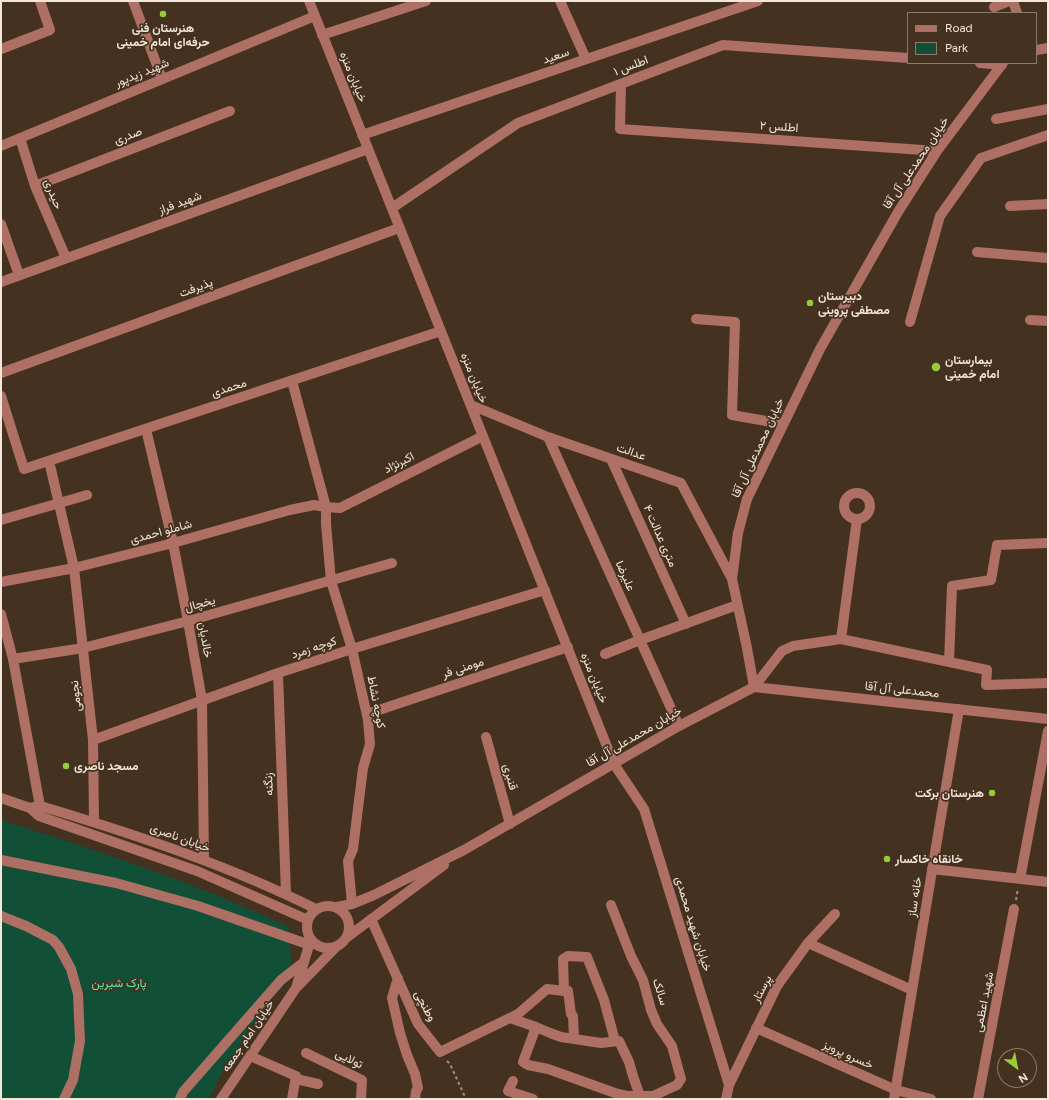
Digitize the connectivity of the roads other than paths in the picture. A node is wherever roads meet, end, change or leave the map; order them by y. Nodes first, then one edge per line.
1 (40, 1) edge
2 (133, 1) edge
3 (309, 1) edge
4 (426, 1) edge
5 (560, 1) edge
6 (758, 1) edge
7 (1009, 1) edge
8 (1013, 1) edge
9 (994, 7) dead end
10 (1017, 12) edge
11 (315, 16) junction
12 (322, 35) junction
13 (1048, 48) edge
14 (1, 49) edge
15 (1037, 50) edge
16 (907, 58) edge
17 (586, 59) junction
18 (1003, 64) edge
19 (162, 79) junction
20 (621, 84) junction
21 (1048, 109) edge
22 (230, 111) dead end
23 (996, 119) dead end
24 (362, 135) junction
25 (1048, 135) edge
26 (20, 138) junction
27 (1, 146) edge
28 (368, 149) junction
29 (937, 151) junction
30 (35, 186) junction
31 (1048, 204) edge
32 (1010, 206) dead end
33 (392, 208) junction
34 (1, 224) edge
35 (400, 228) junction
36 (977, 252) dead end
37 (66, 258) junction
38 (1048, 258) edge
39 (19, 275) junction
40 (1, 282) edge
41 (696, 319) dead end
42 (1030, 320) dead end
43 (1048, 321) edge
44 (910, 322) dead end
45 (441, 331) junction
46 (1, 373) edge
47 (292, 381) junction
48 (1, 396) edge
49 (471, 405) junction
50 (5, 421) edge
51 (783, 424) junction
52 (146, 429) junction
53 (483, 436) junction
54 (548, 437) junction
55 (611, 459) junction
56 (49, 461) junction
57 (88, 494) dead end
58 (59, 503) junction
59 (326, 507) junction
60 (857, 519) dead end
61 (1, 520) edge
62 (173, 543) junction
63 (1048, 543) edge
64 (392, 563) dead end
65 (74, 568) junction
66 (732, 579) junction
67 (331, 581) junction
68 (1, 582) edge
69 (545, 590) junction
70 (737, 605) junction
71 (1, 614) edge
72 (188, 621) junction
73 (686, 624) junction
74 (841, 639) junction
75 (640, 640) junction
76 (568, 647) junction
77 (83, 648) junction
78 (352, 649) junction
79 (605, 654) dead end
80 (13, 659) junction
81 (949, 662) junction
82 (278, 673) junction
83 (1048, 683) edge
84 (754, 687) junction
85 (202, 700) junction
86 (959, 709) junction
87 (367, 714) junction
88 (1048, 719) edge
89 (679, 726) junction
90 (1048, 731) edge
91 (486, 737) dead end
92 (93, 740) junction
93 (614, 764) junction
94 (1, 798) edge
95 (36, 810) junction
96 (94, 822) junction
97 (510, 824) junction
98 (464, 850) junction
99 (1, 860) edge
100 (204, 860) junction
101 (932, 869) junction
102 (1020, 879) junction
103 (1048, 882) edge
104 (286, 894) junction
105 (352, 904) junction
106 (611, 905) dead end
107 (336, 907) junction
108 (316, 909) junction
109 (1014, 909) road end
110 (835, 914) dead end
111 (1, 916) edge
112 (371, 919) junction
113 (308, 920) junction
114 (346, 938) junction
115 (310, 942) junction
116 (808, 944) junction
117 (336, 947) junction
118 (304, 962) junction
119 (398, 978) junction
120 (296, 988) junction
121 (912, 990) junction
122 (564, 991) junction
123 (510, 1018) junction
124 (536, 1027) junction
125 (756, 1028) junction
126 (574, 1039) junction
127 (615, 1041) junction
128 (306, 1053) dead end
129 (250, 1056) junction
130 (296, 1079) junction
131 (512, 1081) dead end
132 (318, 1084) dead end
133 (729, 1085) junction
134 (895, 1095) edge
135 (640, 1096) junction
136 (64, 1099) edge
137 (180, 1099) edge
138 (221, 1099) edge
139 (292, 1099) edge
140 (361, 1099) edge
141 (415, 1099) edge
142 (533, 1099) edge
143 (726, 1099) edge
144 (931, 1099) edge
145 (978, 1099) edge

1 - 14 street
2 - 19 street
3 - 11 street, خیابان منزه
4 - 12 street
5 - 17 street
6 - 17 street, سعید
7 - 9 street
8 - 10 street
11 - 12 street, خیابان منزه
11 - 19 street, شهید زیدپور
12 - 24 street, خیابان منزه
13 - 15 street
16 - 20 street, اطلس ۱
17 - 24 street, سعید
18 - 29 street, خیابان محمدعلی آل آقا
19 - 26 street, شهید زیدپور
20 - 29 street, اطلس ۲
20 - 33 street, اطلس ۱
21 - 23 street
22 - 30 street, صدری
24 - 28 street, خیابان منزه
25 - 44 street
26 - 27 street, شهید زیدپور
26 - 30 street, حیدری
28 - 33 street, خیابان منزه
28 - 37 street, شهید فراز
29 - 51 street, خیابان محمدعلی آل آقا
30 - 37 street, حیدری
31 - 32 street
33 - 35 street, خیابان منزه
34 - 39 street
35 - 45 street, خیابان منزه
35 - 46 street, پذیرفت
36 - 38 street
37 - 39 street, شهید فراز
39 - 40 street, شهید فراز
41 - 51 street
42 - 43 street
45 - 47 street, محمدی
45 - 49 street, خیابان منزه
47 - 52 street, محمدی
47 - 59 street, کوچه نشاط
48 - 50 street
49 - 53 street, خیابان منزه
49 - 54 street, عدالت
50 - 56 street, محمدی
51 - 66 street, خیابان محمدعلی آل آقا
52 - 56 street, محمدی
52 - 62 street, خالدیان
53 - 59 street, اکبرنژاد
53 - 69 street, خیابان منزه
54 - 55 street, عدالت
54 - 75 street, علیرضا
55 - 66 street, عدالت
55 - 73 street, ۴ متری عدالت
56 - 58 street, نجومی
57 - 58 street
58 - 61 street
58 - 65 street, نجومی
59 - 62 street, شاملو احمدی
59 - 67 street, کوچه نشاط
60 - 74 street
62 - 65 street, شاملو احمدی
62 - 72 street, خالدیان
63 - 81 street
64 - 67 street, یخچال
65 - 68 street, شاملو احمدی
65 - 77 street, نجومی
66 - 70 street, خیابان محمدعلی آل آقا
67 - 72 street, یخچال
67 - 78 street, کوچه نشاط
69 - 76 street, خیابان منزه
69 - 78 street, کوچه زمرد
70 - 73 street
70 - 84 street, خیابان محمدعلی آل آقا
71 - 80 street
72 - 77 street, یخچال
72 - 85 street, خالدیان
73 - 75 street
74 - 81 street
74 - 84 street
75 - 79 street
75 - 89 street, علیرضا
76 - 87 street, مومنی فر
76 - 93 street, خیابان منزه
77 - 80 street, یخچال
77 - 92 street, نجومی
78 - 82 street, کوچه زمرد
78 - 87 street, کوچه نشاط
80 - 95 street
81 - 83 street
82 - 85 street, کوچه زمرد
82 - 104 street, زنگنه
84 - 86 street, محمدعلی آل آقا
84 - 89 street, خیابان محمدعلی آل آقا
85 - 92 street, کوچه زمرد
85 - 100 street, خالدیان
86 - 88 street, محمدعلی آل آقا
86 - 101 street, خانه ساز
87 - 105 street, کوچه نشاط
89 - 93 street, خیابان محمدعلی آل آقا
90 - 102 street
91 - 97 street, قنبری
92 - 96 street, نجومی
93 - 97 street, خیابان محمدعلی آل آقا
93 - 133 street, خیابان شهید محمدی
94 - 95 street, خیابان ناصری
95 - 96 street, خیابان ناصری
95 - 113 street, خیابان ناصری
96 - 100 street, خیابان ناصری
97 - 98 street, خیابان محمدعلی آل آقا
98 - 105 street, خیابان محمدعلی آل آقا
98 - 112 street, خیابان محمدعلی آل آقا
99 - 115 street
100 - 104 street, خیابان ناصری
101 - 102 street
101 - 121 street, خانه ساز
102 - 103 street
104 - 108 street, خیابان ناصری
105 - 107 street, خیابان محمدعلی آل آقا
106 - 135 street, سالک
107 - 108 street
107 - 114 street
108 - 113 street
109 - 145 street, شهید اعظمی
110 - 116 street, پرستار
111 - 136 street
112 - 114 street, خیابان محمدعلی آل آقا
112 - 119 street, وطنچی
113 - 115 street
114 - 117 street
115 - 117 street
115 - 118 street, خیابان امام جمعه
116 - 121 street
116 - 125 street, پرستار
117 - 120 street, خیابان امام جمعه
118 - 120 street, خیابان امام جمعه
118 - 137 street
119 - 123 street, وطنچی
119 - 141 street
120 - 129 street, خیابان امام جمعه
121 - 134 street, خانه ساز
122 - 123 street
122 - 126 street
122 - 127 street
123 - 124 street
124 - 126 street
124 - 135 street
125 - 133 street, پرستار
125 - 134 street, خسرو پرویز
126 - 127 street
127 - 135 street
128 - 140 street, تولایی
129 - 130 street
129 - 138 street, خیابان امام جمعه
130 - 132 street
130 - 139 street
131 - 142 street
133 - 143 street, خیابان شهید محمدی
134 - 144 street, خسرو پرویز

